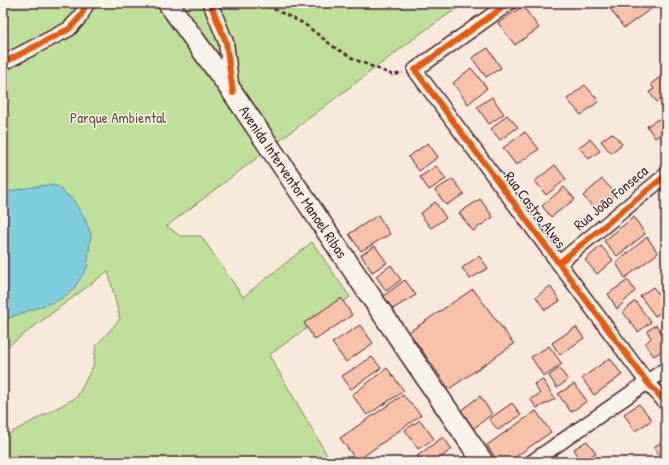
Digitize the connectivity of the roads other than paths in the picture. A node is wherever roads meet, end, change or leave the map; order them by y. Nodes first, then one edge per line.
1 (87, 3) edge
2 (168, 3) edge
3 (210, 3) edge
4 (509, 3) edge
5 (3, 63) edge
6 (233, 93) junction
7 (666, 175) edge
8 (559, 263) junction
9 (666, 369) edge
10 (647, 382) junction
11 (666, 403) edge
12 (483, 462) edge
13 (532, 462) edge

1 - 5 street
2 - 6 main road, Avenida Interventor Manoel Ribas
3 - 6 street
4 - 8 street, Rua Castro Alves
6 - 12 main road, Avenida Interventor Manoel Ribas
7 - 8 street, Rua João Fonseca
8 - 10 street, Rua Castro Alves
9 - 10 street
10 - 11 street, Rua Castro Alves
10 - 13 street

